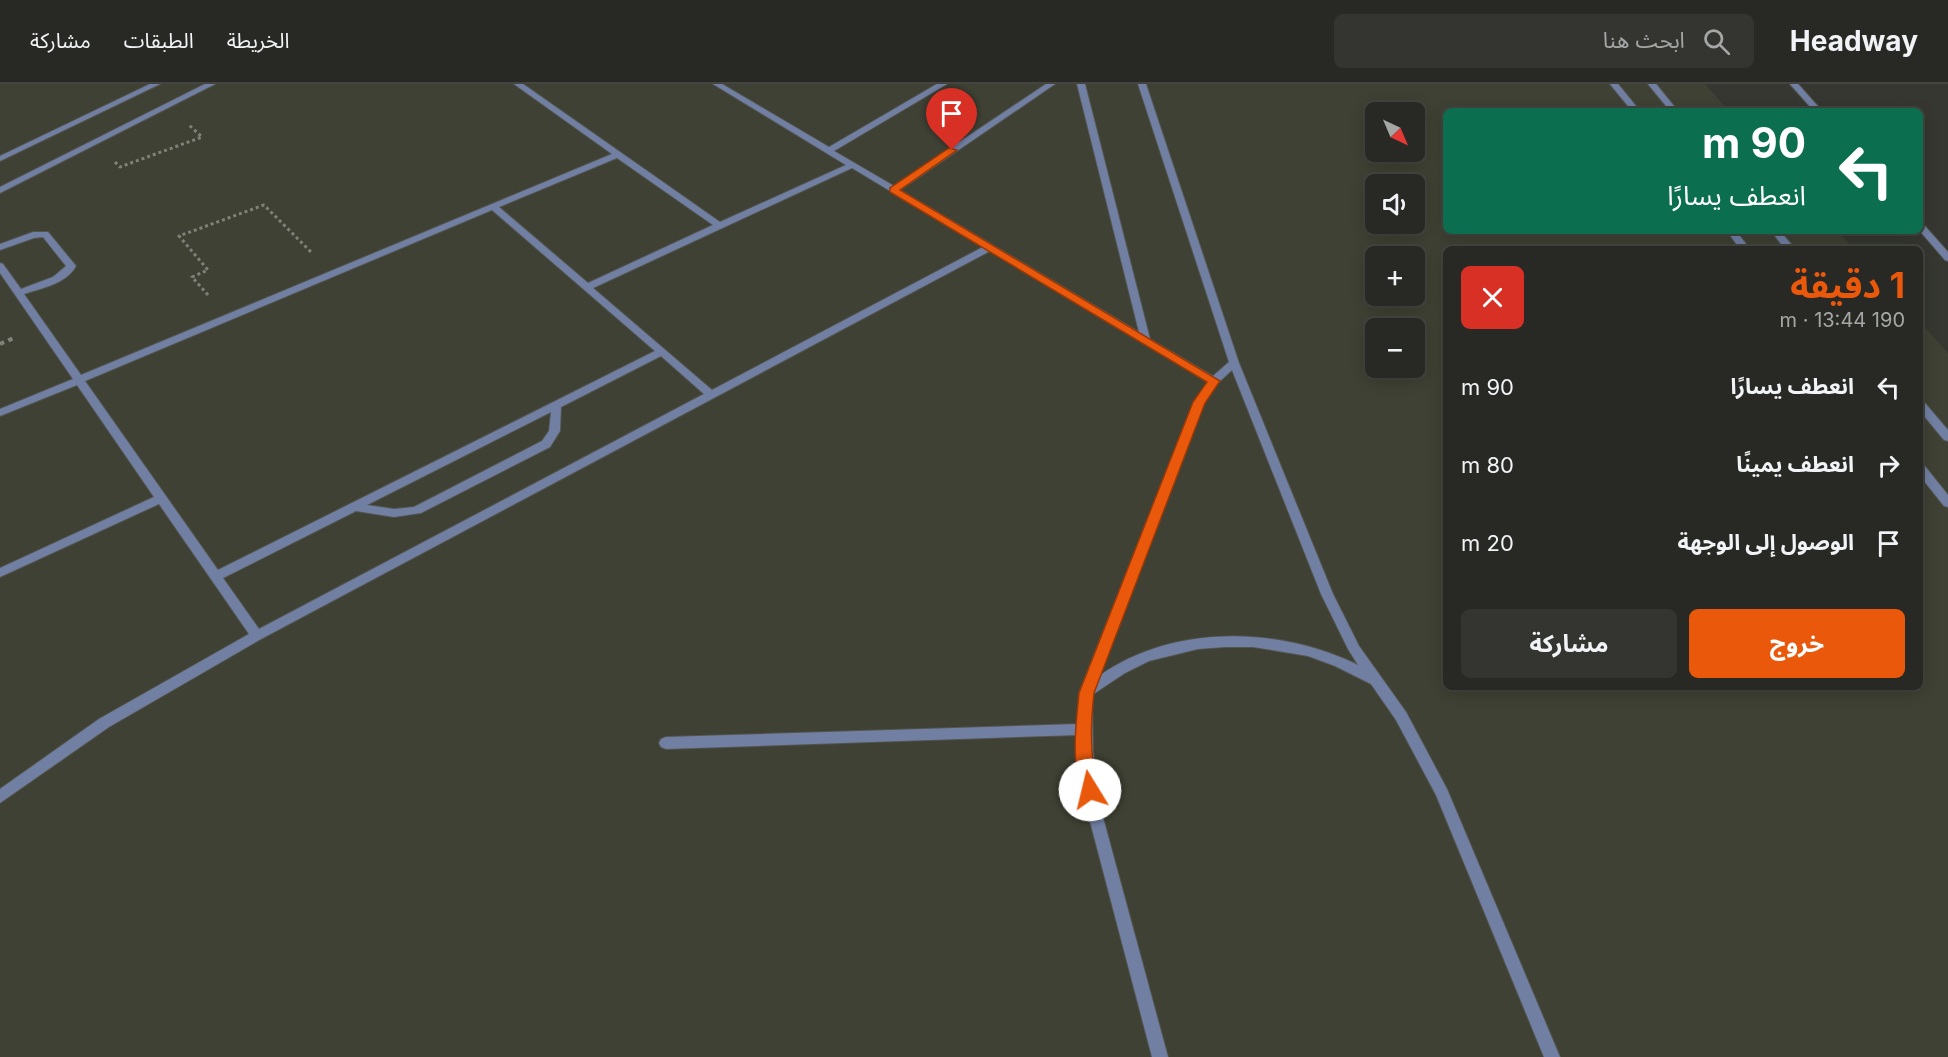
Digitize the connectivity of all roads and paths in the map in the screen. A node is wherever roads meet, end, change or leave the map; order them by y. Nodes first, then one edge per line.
1 (156, 84) edge
2 (211, 84) edge
3 (518, 84) edge
4 (717, 84) edge
5 (943, 84) edge
6 (1050, 84) edge
7 (1081, 84) edge
8 (1142, 84) edge
9 (1614, 84) edge
10 (1652, 84) edge
11 (1794, 84) edge
12 (1634, 108) edge
13 (1672, 108) edge
14 (1815, 108) edge
15 (828, 151) junction
16 (619, 154) junction
17 (0, 159) edge
18 (852, 165) junction
19 (0, 190) edge
20 (894, 190) junction
21 (494, 207) junction
22 (720, 226) junction
23 (1923, 229) edge
24 (1734, 234) edge
25 (1778, 234) edge
26 (1744, 246) edge
27 (1788, 246) edge
28 (0, 247) edge
29 (990, 247) junction
30 (1948, 258) edge
31 (0, 266) edge
32 (333, 274) junction
33 (587, 287) junction
34 (19, 293) junction
35 (228, 318) junction
36 (1146, 341) junction
37 (662, 352) junction
38 (1234, 363) junction
39 (79, 380) junction
40 (1214, 381) junction
41 (712, 394) junction
42 (556, 405) junction
43 (1923, 408) edge
44 (0, 413) edge
45 (1948, 437) edge
46 (1923, 472) edge
47 (161, 498) junction
48 (1948, 503) edge
49 (355, 507) junction
50 (0, 573) edge
51 (215, 577) junction
52 (257, 636) junction
53 (1376, 681) junction
54 (1086, 693) junction
55 (1083, 729) junction
56 (666, 743) dead end
57 (0, 797) edge
58 (1160, 1057) edge
59 (1552, 1057) edge

1 - 17 street
2 - 19 street
3 - 16 street
4 - 15 street
5 - 15 street
6 - 20 street
7 - 36 street
8 - 38 street
9 - 12 street
10 - 13 street
11 - 14 street
15 - 18 street
16 - 21 street
16 - 22 street
18 - 20 street
18 - 22 street
20 - 29 street
21 - 32 street
21 - 33 street
22 - 33 street
23 - 30 street
24 - 26 street
25 - 27 street
28 - 34 street
29 - 36 street
29 - 41 street
31 - 34 street
32 - 35 street
32 - 35 path
33 - 37 street
34 - 39 street
35 - 39 street
36 - 40 street
37 - 41 street
37 - 42 street
38 - 40 street
38 - 53 street
39 - 44 street
39 - 47 street
40 - 54 street
41 - 52 street
42 - 49 street
42 - 49 street
43 - 45 street
46 - 48 street
47 - 50 street
47 - 51 street
49 - 51 street
51 - 52 street
52 - 57 street
53 - 54 street
53 - 59 street
54 - 55 street
55 - 56 street
55 - 58 street

